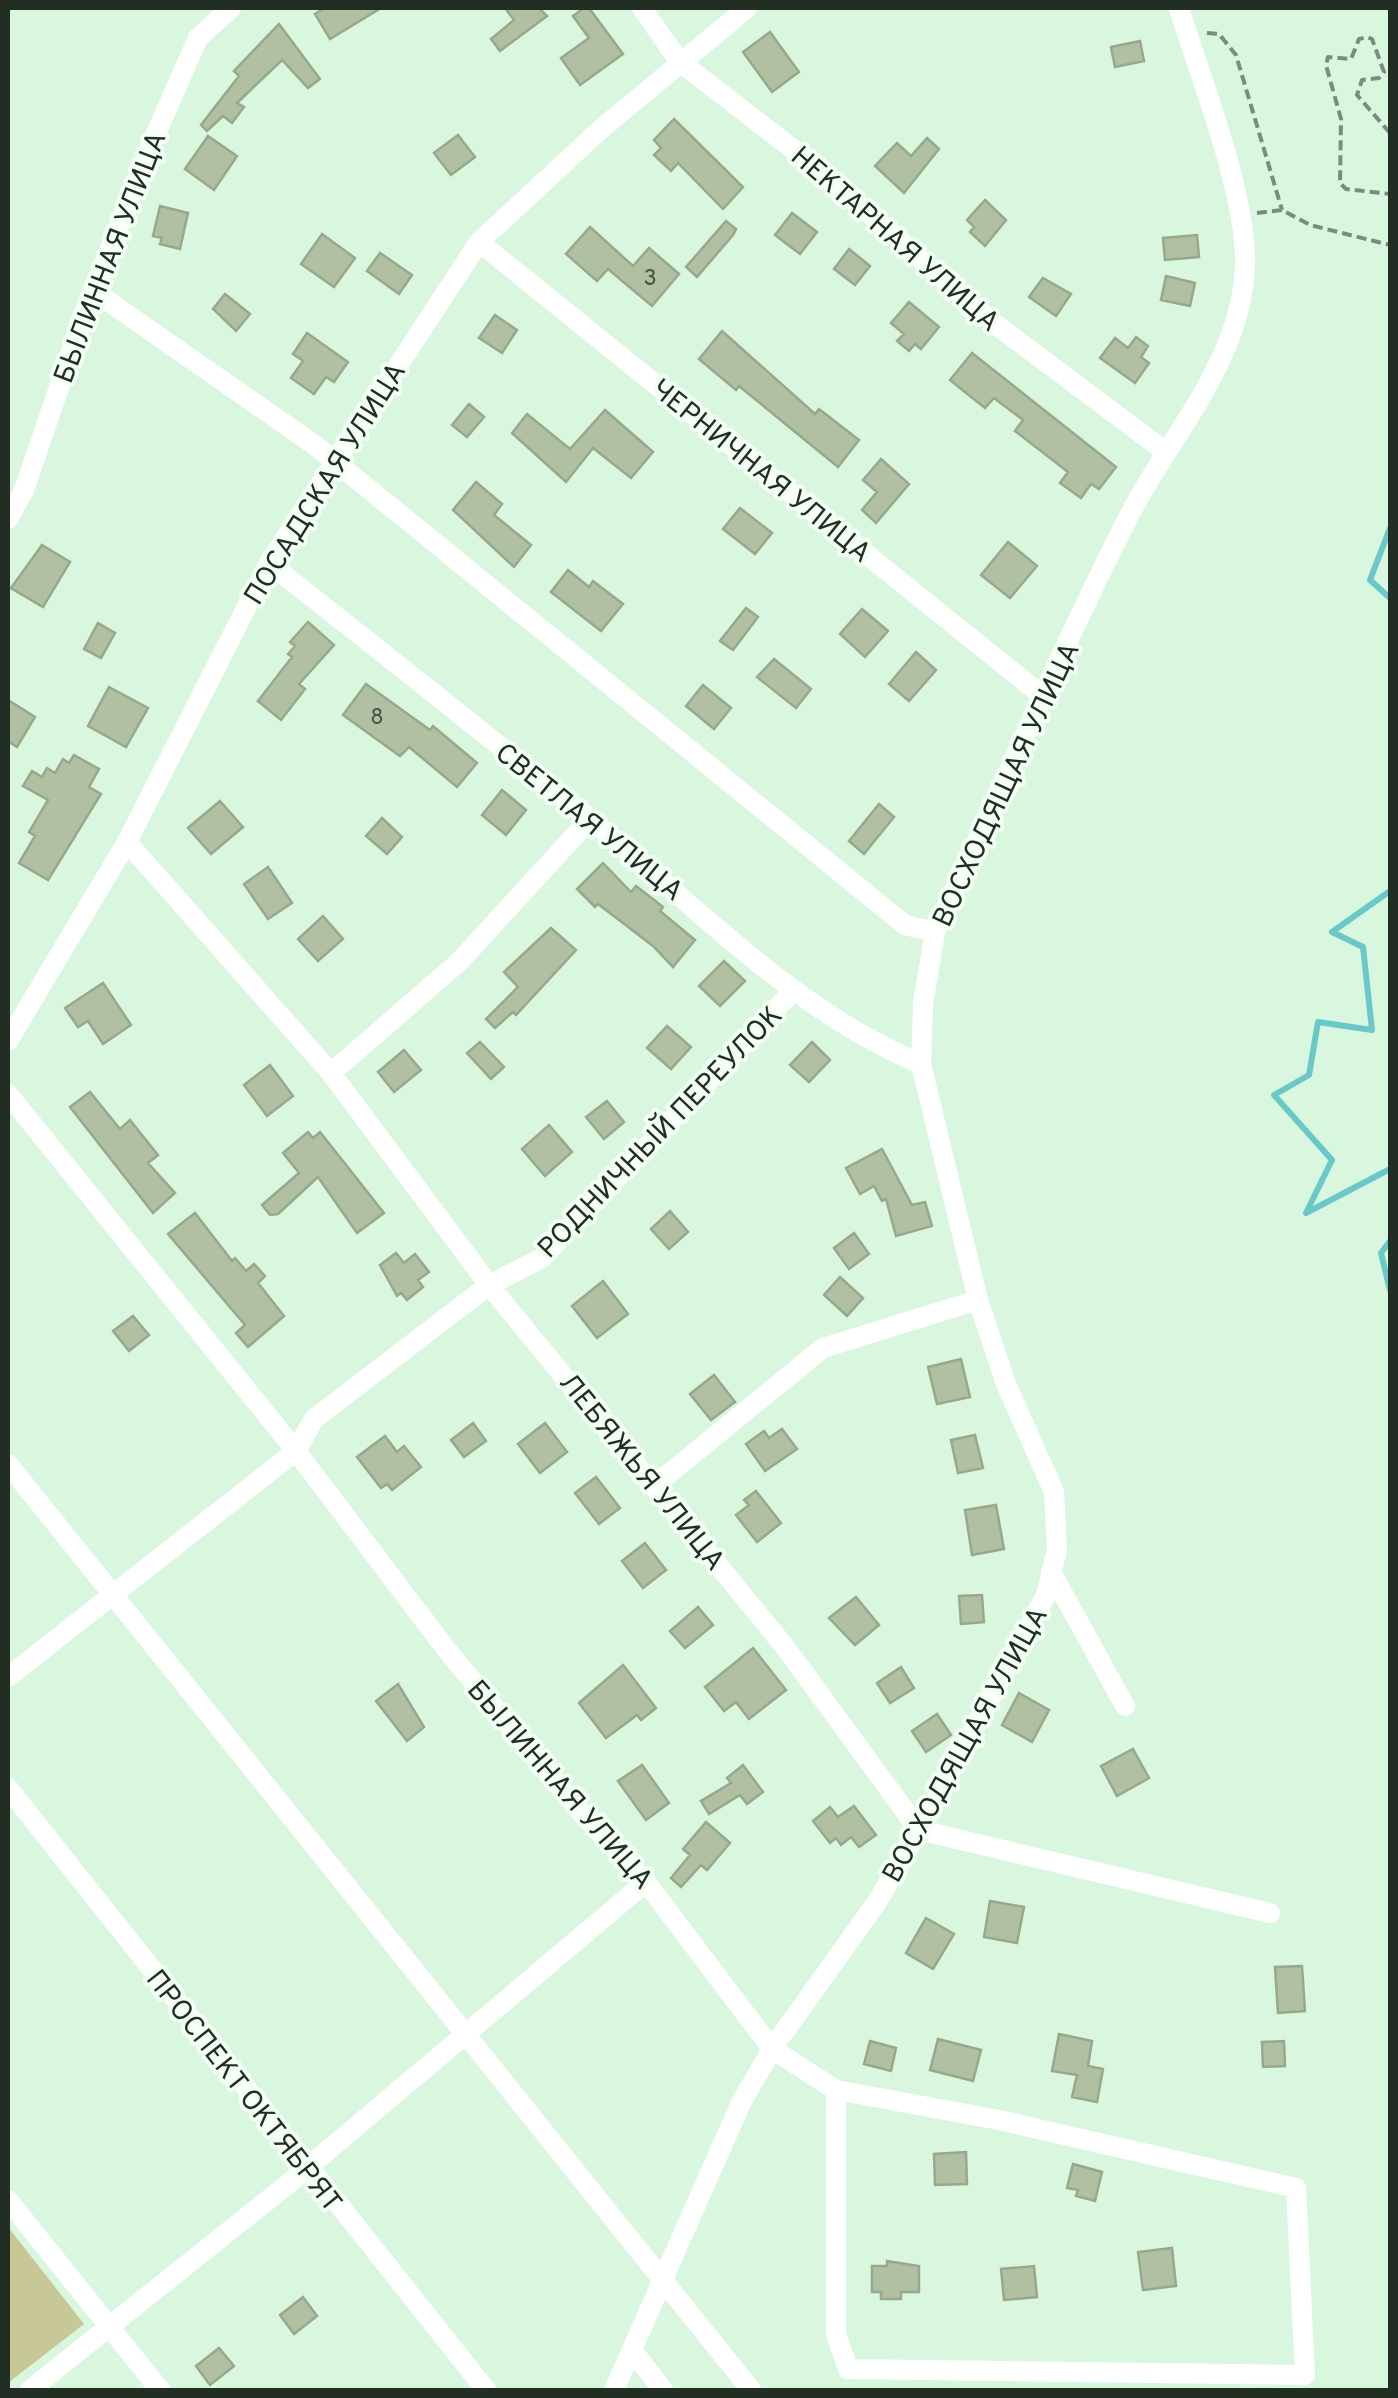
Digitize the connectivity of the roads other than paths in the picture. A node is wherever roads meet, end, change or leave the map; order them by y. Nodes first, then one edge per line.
1 (231, 8) edge
2 (642, 8) edge
3 (747, 8) edge
4 (1182, 18) edge
5 (679, 61) junction
6 (480, 242) junction
7 (96, 292) junction
8 (1166, 452) junction
9 (332, 462) junction
10 (8, 519) edge
11 (268, 563) junction
12 (1045, 698) junction
13 (590, 819) junction
14 (128, 842) junction
15 (935, 932) junction
16 (794, 991) junction
17 (8, 1041) edge
18 (921, 1064) junction
19 (331, 1073) junction
20 (8, 1094) edge
21 (489, 1285) junction
22 (978, 1300) junction
23 (296, 1451) junction
24 (8, 1464) edge
25 (655, 1485) junction
26 (1052, 1572) junction
27 (114, 1593) junction
28 (8, 1677) edge
29 (1126, 1706) dead end
30 (8, 1788) edge
31 (919, 1830) junction
32 (646, 1882) junction
33 (1270, 1914) dead end
34 (465, 2034) junction
35 (772, 2049) junction
36 (836, 2090) junction
37 (306, 2169) junction
38 (8, 2200) edge
39 (662, 2280) junction
40 (109, 2328) junction
41 (632, 2350) junction
42 (1305, 2383) edge
43 (30, 2390) edge
44 (160, 2390) edge
45 (486, 2390) edge
46 (614, 2390) edge
47 (663, 2390) edge
48 (752, 2390) edge

1 - 7 street, БЫЛИННАЯ УЛИЦА
2 - 5 street, НЕКТАРНАЯ УЛИЦА
3 - 5 street, ПОСАДСКАЯ УЛИЦА
4 - 8 street, ВОСХОДЯЩАЯ УЛИЦА
5 - 6 street, ПОСАДСКАЯ УЛИЦА
5 - 8 street, НЕКТАРНАЯ УЛИЦА
6 - 9 street, ПОСАДСКАЯ УЛИЦА
6 - 12 street, ЧЕРНИЧНАЯ УЛИЦА
7 - 9 street
7 - 10 street, БЫЛИННАЯ УЛИЦА
8 - 12 street, ВОСХОДЯЩАЯ УЛИЦА
9 - 11 street, ПОСАДСКАЯ УЛИЦА
9 - 15 street
11 - 13 street, СВЕТЛАЯ УЛИЦА
11 - 14 street, ПОСАДСКАЯ УЛИЦА
12 - 15 street, ВОСХОДЯЩАЯ УЛИЦА
13 - 16 street, СВЕТЛАЯ УЛИЦА
13 - 19 street
14 - 17 street, ПОСАДСКАЯ УЛИЦА
14 - 19 street, ЛЕБЯЖЬЯ УЛИЦА
15 - 18 street, ВОСХОДЯЩАЯ УЛИЦА
16 - 18 street, СВЕТЛАЯ УЛИЦА
16 - 21 street, РОДНИЧНЫЙ ПЕРЕУЛОК
18 - 22 street, ВОСХОДЯЩАЯ УЛИЦА
19 - 21 street, ЛЕБЯЖЬЯ УЛИЦА
20 - 23 street, БЫЛИННАЯ УЛИЦА
21 - 23 street, РОДНИЧНЫЙ ПЕРЕУЛОК
21 - 25 street, ЛЕБЯЖЬЯ УЛИЦА
22 - 25 street
22 - 26 street, ВОСХОДЯЩАЯ УЛИЦА
23 - 27 street, РОДНИЧНЫЙ ПЕРЕУЛОК
23 - 32 street, БЫЛИННАЯ УЛИЦА
24 - 27 street
25 - 31 street, ЛЕБЯЖЬЯ УЛИЦА
26 - 29 street
26 - 31 street, ВОСХОДЯЩАЯ УЛИЦА
27 - 28 street, РОДНИЧНЫЙ ПЕРЕУЛОК
27 - 34 street
30 - 37 street, ПРОСПЕКТ ОКТЯБРЯТ
31 - 33 street
31 - 35 street, ВОСХОДЯЩАЯ УЛИЦА
32 - 34 street
32 - 35 street, БЫЛИННАЯ УЛИЦА
34 - 37 street
34 - 39 street
35 - 36 street, БЫЛИННАЯ УЛИЦА
35 - 39 street, ВОСХОДЯЩАЯ УЛИЦА
36 - 42 street, БЫЛИННАЯ УЛИЦА
36 - 42 street
37 - 40 street
37 - 45 street, ПРОСПЕКТ ОКТЯБРЯТ
38 - 40 street
39 - 41 street, ВОСХОДЯЩАЯ УЛИЦА
39 - 48 street
40 - 43 street
40 - 44 street
41 - 46 street, ВОСХОДЯЩАЯ УЛИЦА
41 - 47 street

